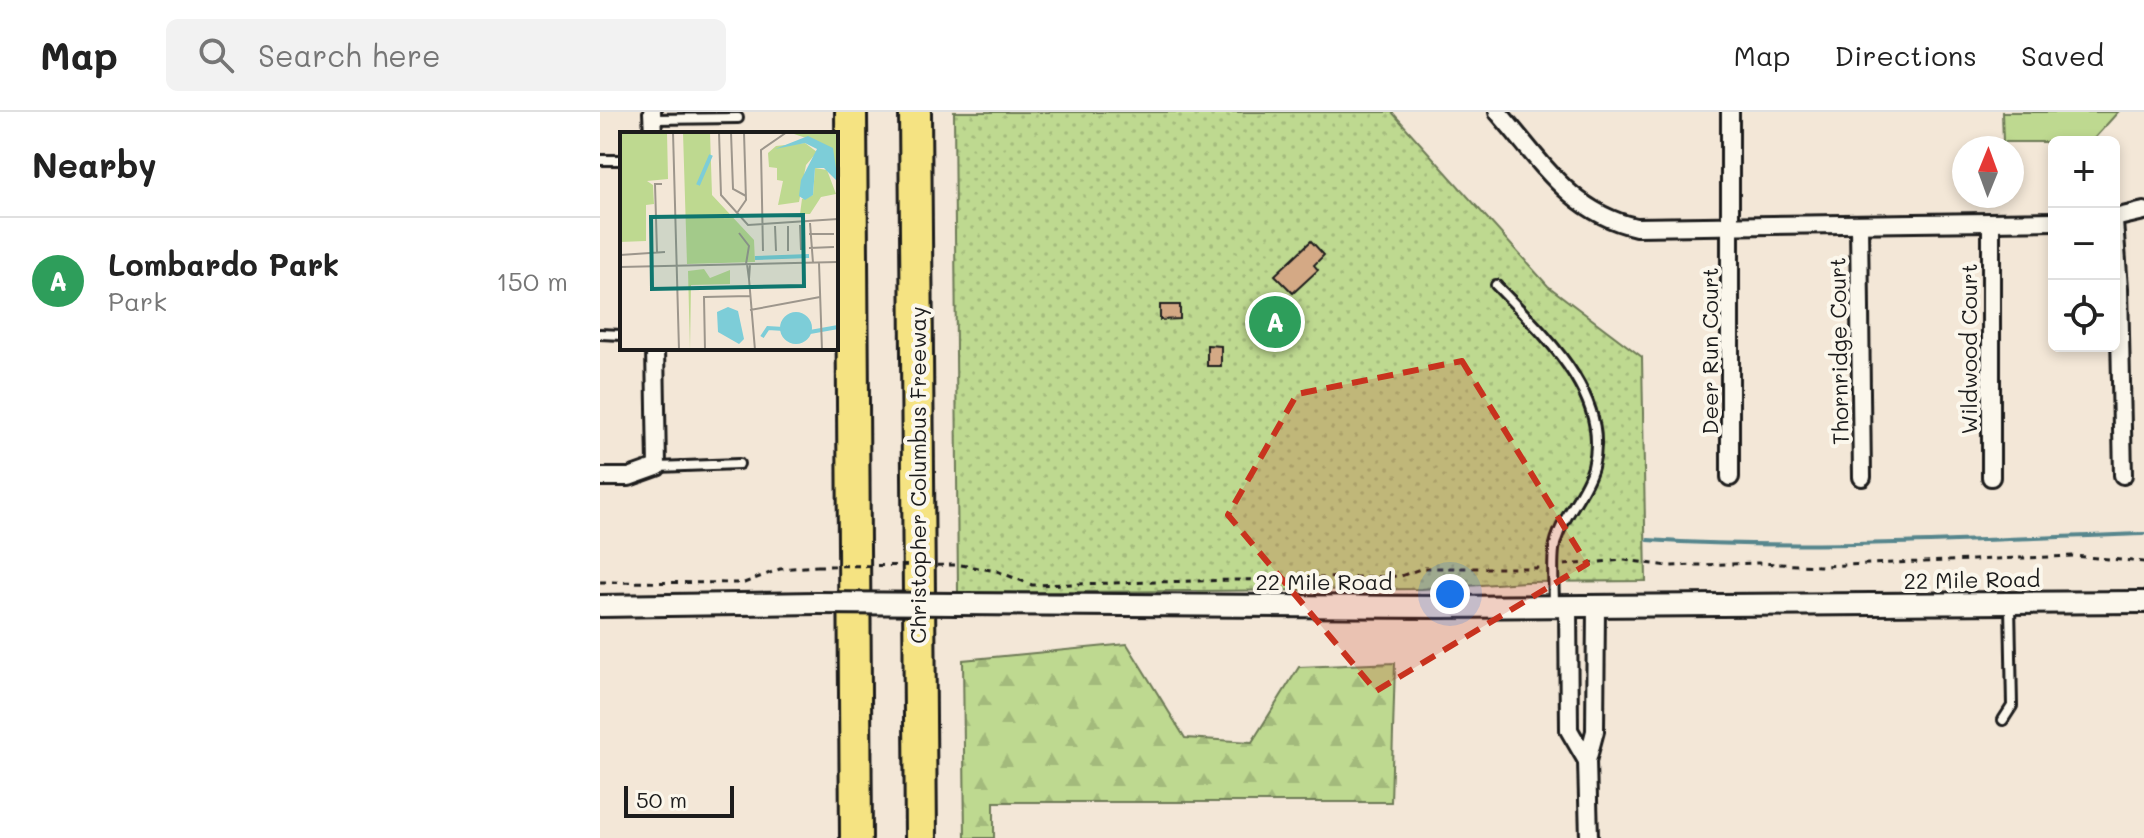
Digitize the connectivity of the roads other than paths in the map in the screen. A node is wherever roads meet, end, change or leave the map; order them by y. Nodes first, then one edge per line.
1 (851, 112) edge
2 (915, 112) edge
3 (1498, 112) edge
4 (1730, 112) edge
5 (738, 118) dead end
6 (653, 122) edge
7 (2144, 211) edge
8 (2120, 218) edge
9 (2048, 221) edge
10 (1991, 222) junction
11 (1859, 224) junction
12 (1733, 226) junction
13 (2118, 280) edge
14 (1496, 285) dead end
15 (600, 334) edge
16 (620, 335) edge
17 (655, 350) edge
18 (739, 464) dead end
19 (657, 467) junction
20 (2123, 475) dead end
21 (600, 477) edge
22 (1730, 477) dead end
23 (1862, 477) dead end
24 (1991, 477) dead end
25 (2144, 602) edge
26 (2010, 604) junction
27 (600, 606) edge
28 (1561, 606) junction
29 (1596, 606) junction
30 (2003, 720) dead end
31 (1587, 761) junction
32 (856, 838) edge
33 (921, 838) edge
34 (1589, 838) edge

1 - 32 highway
2 - 33 highway, Christopher Columbus Freeway
3 - 12 street
4 - 12 street, Deer Run Court
5 - 6 lane
7 - 8 street
9 - 10 street
10 - 11 street
10 - 24 street, Wildwood Court
11 - 12 street
11 - 23 street, Thornridge Court
12 - 22 street, Deer Run Court
13 - 20 street
14 - 28 lane
15 - 16 lane
17 - 19 street
18 - 19 lane
19 - 21 street
25 - 26 street, 22 Mile Road
26 - 29 street, 22 Mile Road
26 - 30 lane
27 - 28 street, 22 Mile Road, bridge
28 - 29 street, 22 Mile Road
28 - 31 street
29 - 31 street
31 - 34 street

